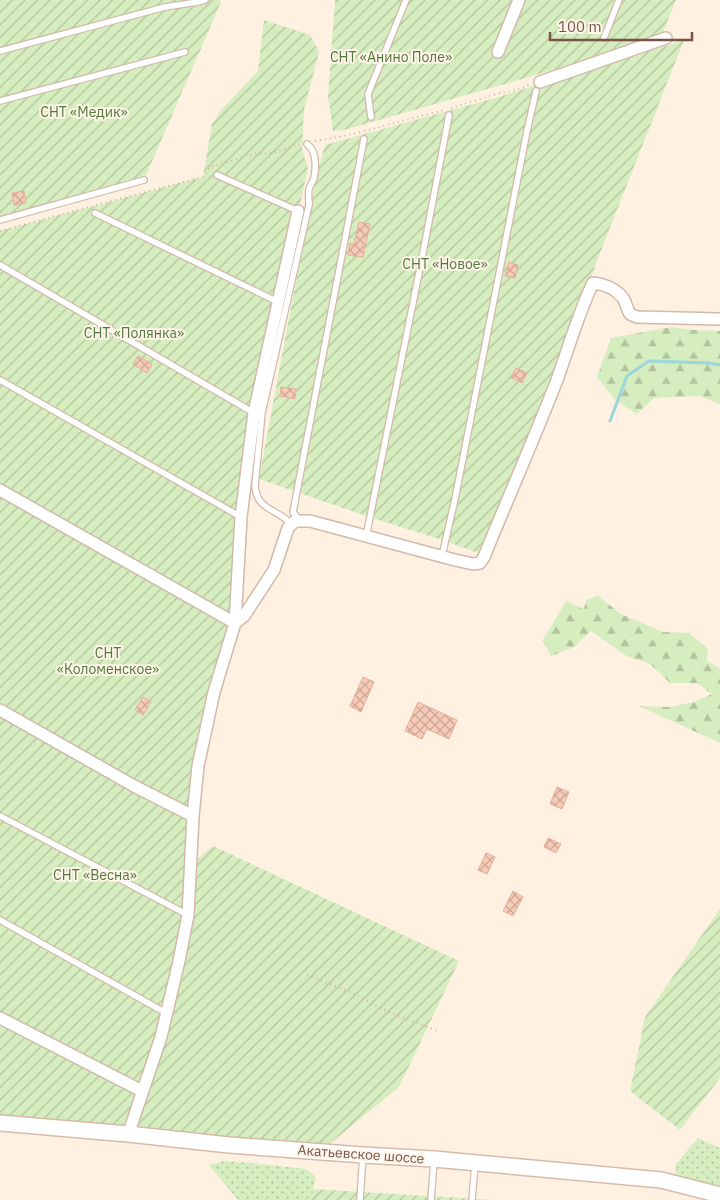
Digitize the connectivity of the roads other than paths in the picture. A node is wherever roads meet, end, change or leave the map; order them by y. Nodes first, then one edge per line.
1 (205, 0) edge
2 (406, 0) edge
3 (519, 0) edge
4 (619, 0) edge
5 (604, 38) dead end
6 (666, 38) dead end
7 (0, 51) edge
8 (184, 52) dead end
9 (498, 52) dead end
10 (538, 86) joint
11 (0, 101) edge
12 (449, 115) dead end
13 (371, 117) dead end
14 (364, 139) dead end
15 (307, 144) road end
16 (217, 175) dead end
17 (144, 180) dead end
18 (298, 211) joint
19 (95, 213) dead end
20 (0, 220) edge
21 (0, 265) edge
22 (278, 302) junction
23 (720, 319) edge
24 (0, 380) edge
25 (254, 412) junction
26 (0, 490) edge
27 (241, 517) junction
28 (295, 522) junction
29 (366, 537) junction
30 (442, 556) junction
31 (235, 623) junction
32 (0, 710) edge
33 (0, 816) edge
34 (193, 816) junction
35 (188, 915) junction
36 (0, 920) edge
37 (167, 1013) junction
38 (0, 1018) edge
39 (142, 1091) junction
40 (0, 1123) edge
41 (130, 1129) dead end
42 (363, 1155) junction
43 (434, 1159) junction
44 (476, 1162) junction
45 (720, 1195) edge
46 (360, 1200) edge
47 (431, 1200) edge
48 (472, 1200) edge

1 - 7 lane
2 - 13 lane
3 - 9 street
4 - 5 lane
6 - 10 street
8 - 11 lane
10 - 30 lane
12 - 29 lane
14 - 28 lane
15 - 28 lane
16 - 18 lane
17 - 20 lane
18 - 22 street
19 - 22 lane
21 - 25 lane
22 - 25 street
23 - 30 street
24 - 27 lane
25 - 27 street
26 - 31 street
27 - 31 street
28 - 29 street
28 - 31 street
29 - 30 street
31 - 34 street
32 - 34 street
33 - 35 lane
34 - 35 street
35 - 37 street
36 - 37 lane
37 - 39 street
38 - 39 street
39 - 41 street
40 - 42 main road, Акатьевское шоссе
42 - 43 main road, Акатьевское шоссе
42 - 46 lane
43 - 44 main road, Акатьевское шоссе
43 - 47 lane
44 - 45 main road, Акатьевское шоссе
44 - 48 lane

